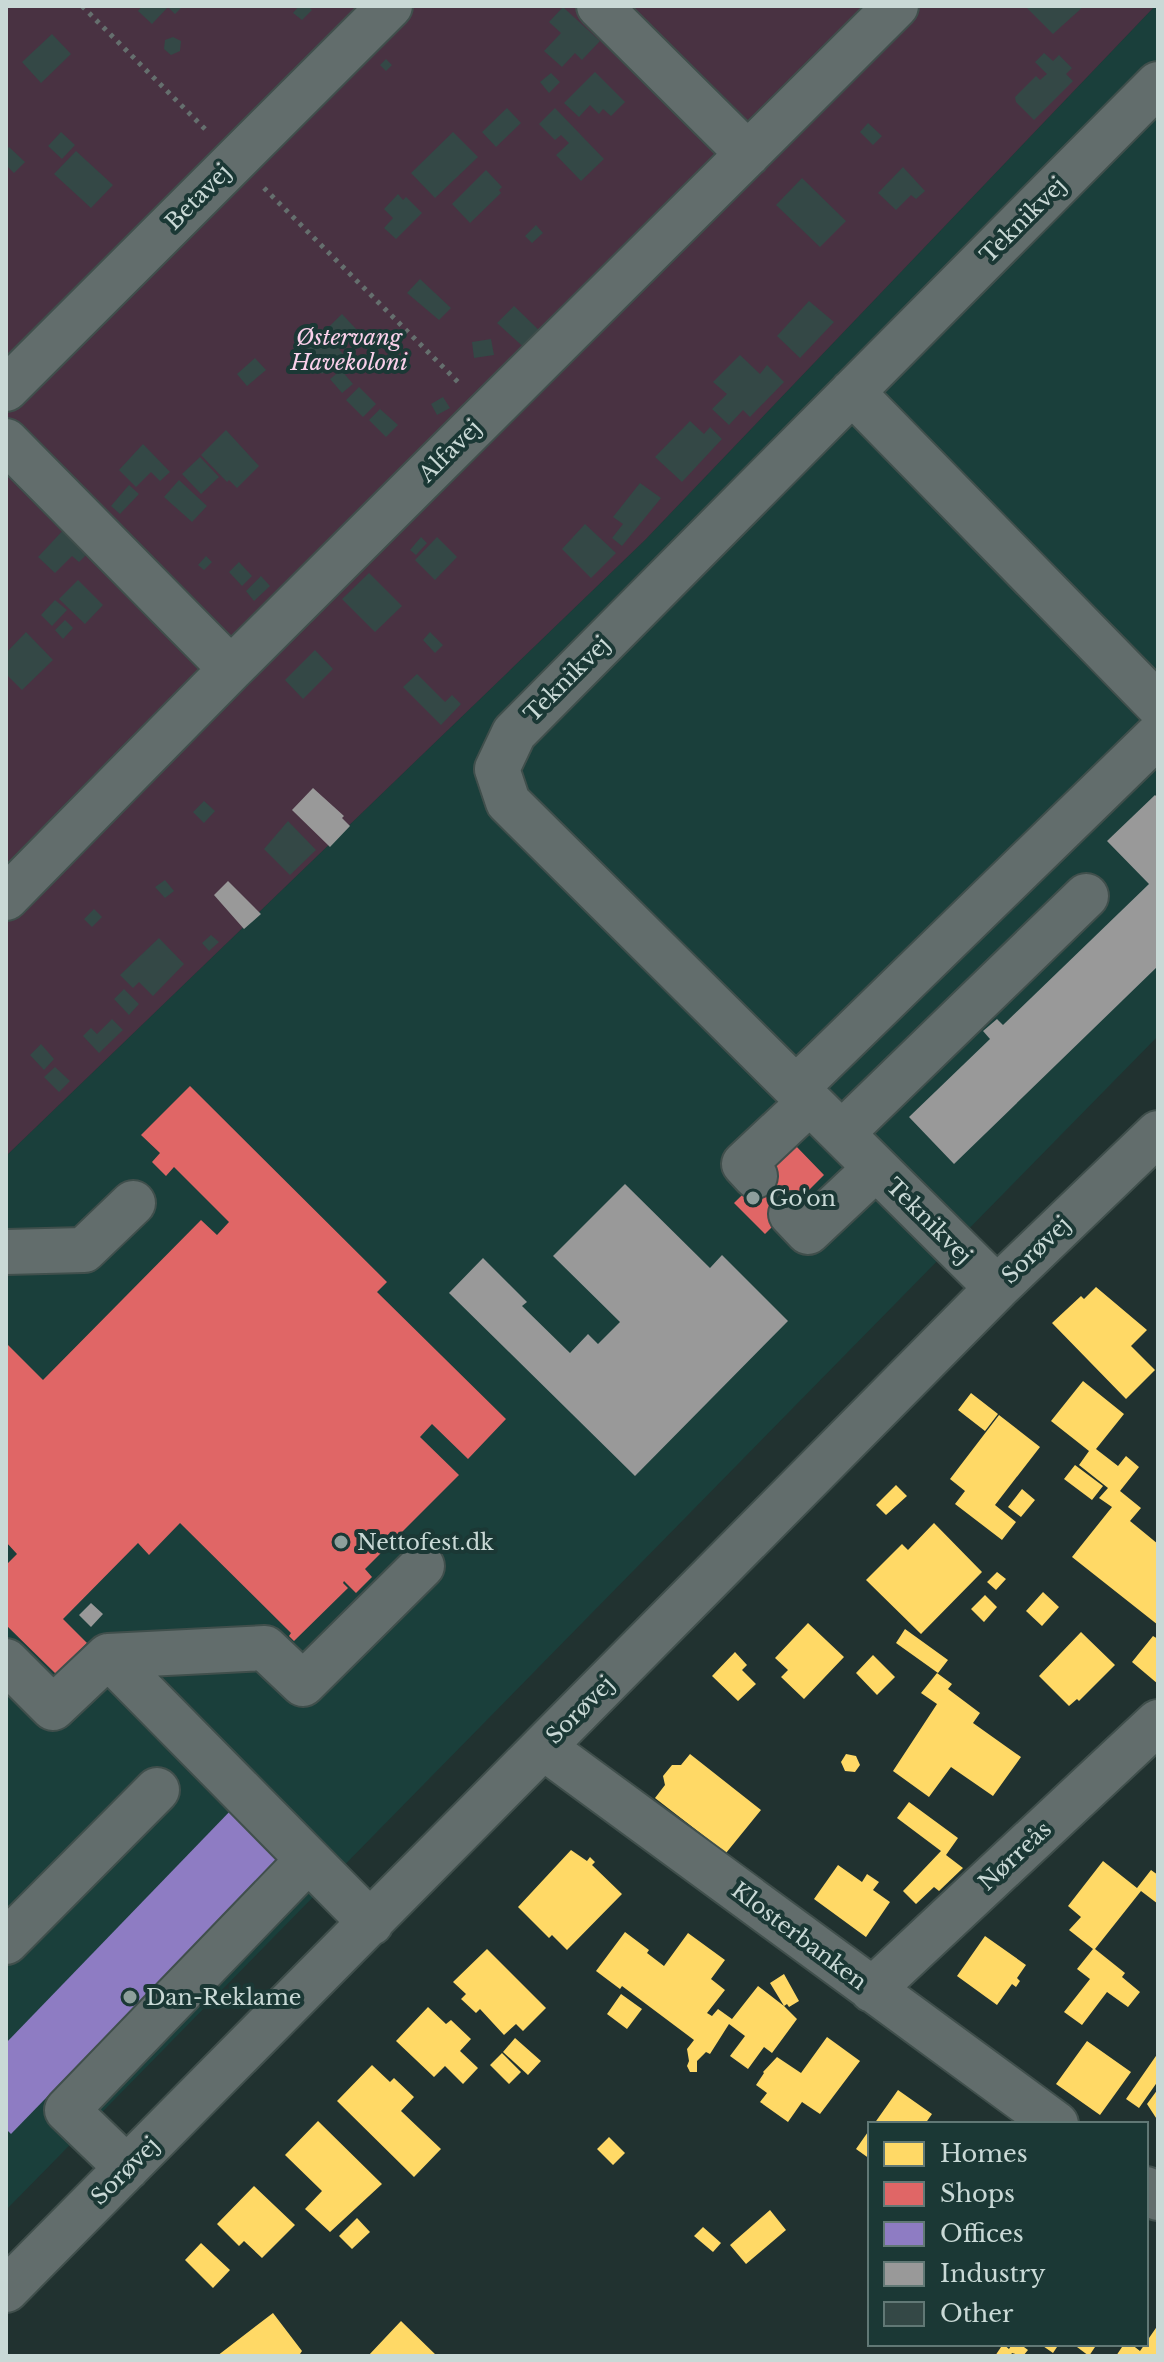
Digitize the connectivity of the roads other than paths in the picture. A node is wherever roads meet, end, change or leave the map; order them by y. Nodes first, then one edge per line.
1 (390, 6) edge
2 (599, 6) edge
3 (896, 6) edge
4 (1158, 84) edge
5 (748, 154) junction
6 (6, 389) edge
7 (852, 392) junction
8 (6, 441) edge
9 (231, 669) junction
10 (1158, 705) edge
11 (1158, 735) edge
12 (1086, 896) dead end
13 (6, 898) edge
14 (803, 1095) junction
15 (842, 1133) junction
16 (1158, 1133) edge
17 (876, 1168) junction
18 (755, 1176) dead end
19 (133, 1203) dead end
20 (791, 1214) dead end
21 (6, 1252) edge
22 (997, 1288) junction
23 (422, 1566) dead end
24 (108, 1656) junction
25 (6, 1661) edge
26 (1158, 1722) edge
27 (543, 1747) junction
28 (157, 1790) dead end
29 (308, 1860) junction
30 (371, 1923) junction
31 (6, 1942) edge
32 (872, 1990) junction
33 (1053, 2122) edge
34 (127, 2168) junction
35 (6, 2290) edge

1 - 6 street, Betavej
2 - 5 street
3 - 5 street, Alfavej
4 - 7 street, Teknikvej
5 - 9 street, Alfavej
7 - 10 street
7 - 14 street, Teknikvej
8 - 9 street
9 - 13 street, Alfavej
11 - 14 street
12 - 15 street
14 - 15 street, Teknikvej
14 - 18 street
15 - 17 street, Teknikvej
16 - 22 street, Sorøvej
17 - 20 street
17 - 22 street, Teknikvej
19 - 21 street
22 - 27 street, Sorøvej
23 - 24 street
24 - 25 street
24 - 29 street
26 - 32 street, Nørreås
27 - 30 street, Sorøvej
27 - 32 street, Klosterbanken
28 - 31 street
29 - 30 street
29 - 34 street
30 - 34 street, Sorøvej
32 - 33 street, Klosterbanken
34 - 35 street, Sorøvej

